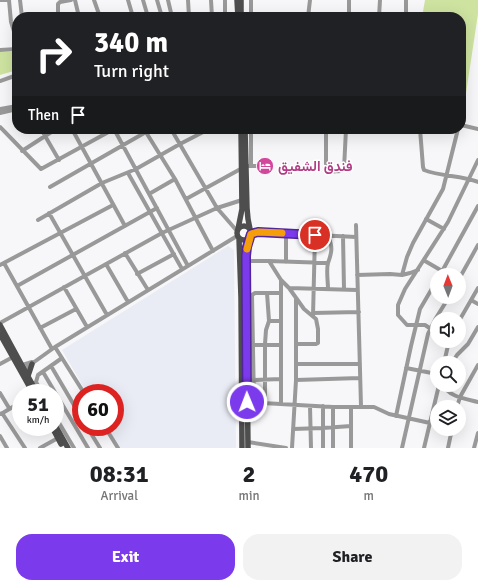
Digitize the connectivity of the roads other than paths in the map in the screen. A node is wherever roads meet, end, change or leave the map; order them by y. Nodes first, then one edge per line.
1 (0, 0) edge
2 (9, 0) edge
3 (20, 0) edge
4 (71, 0) edge
5 (75, 0) edge
6 (94, 0) edge
7 (128, 0) edge
8 (143, 0) edge
9 (157, 0) edge
10 (168, 0) edge
11 (188, 0) edge
12 (211, 0) edge
13 (225, 0) edge
14 (237, 0) edge
15 (241, 0) edge
16 (251, 0) edge
17 (310, 0) edge
18 (349, 0) edge
19 (380, 0) edge
20 (406, 0) edge
21 (21, 12) edge
22 (58, 12) edge
23 (78, 12) edge
24 (98, 12) edge
25 (132, 12) edge
26 (147, 12) edge
27 (161, 12) edge
28 (171, 12) edge
29 (189, 12) edge
30 (212, 12) edge
31 (225, 12) edge
32 (238, 12) edge
33 (242, 12) edge
34 (251, 12) edge
35 (309, 12) edge
36 (349, 12) edge
37 (380, 12) edge
38 (406, 12) edge
39 (12, 25) edge
40 (12, 49) edge
41 (0, 50) edge
42 (12, 77) edge
43 (0, 81) edge
44 (12, 107) edge
45 (0, 109) edge
46 (12, 110) edge
47 (0, 113) edge
48 (466, 126) edge
49 (0, 127) edge
50 (478, 128) edge
51 (49, 134) edge
52 (75, 134) edge
53 (105, 134) edge
54 (116, 134) edge
55 (139, 134) edge
56 (147, 134) edge
57 (174, 134) edge
58 (199, 134) edge
59 (242, 134) edge
60 (245, 134) edge
61 (250, 134) edge
62 (326, 134) edge
63 (346, 134) edge
64 (420, 134) edge
65 (457, 134) edge
66 (46, 136) junction
67 (180, 144) junction
68 (122, 145) junction
69 (82, 147) junction
70 (22, 151) junction
71 (160, 156) junction
72 (59, 160) junction
73 (478, 160) edge
74 (91, 163) junction
75 (264, 166) dead end
76 (246, 167) junction
77 (136, 170) junction
78 (128, 173) junction
79 (447, 176) junction
80 (174, 179) junction
81 (469, 179) junction
82 (478, 182) edge
83 (102, 183) junction
84 (50, 187) dead end
85 (205, 187) junction
86 (149, 194) junction
87 (186, 199) junction
88 (242, 200) junction
89 (113, 205) junction
90 (478, 206) edge
91 (157, 208) junction
92 (217, 208) junction
93 (151, 211) junction
94 (49, 213) junction
95 (196, 218) junction
96 (38, 220) dead end
97 (426, 220) junction
98 (356, 225) dead end
99 (125, 226) junction
100 (169, 230) junction
101 (444, 230) junction
102 (251, 232) junction
103 (162, 233) junction
104 (238, 233) junction
105 (286, 233) junction
106 (61, 234) junction
107 (315, 235) junction
108 (328, 236) junction
109 (343, 236) junction
110 (356, 237) junction
111 (478, 245) edge
112 (213, 251) junction
113 (125, 253) junction
114 (174, 254) junction
115 (73, 255) junction
116 (424, 260) junction
117 (246, 261) junction
118 (269, 261) junction
119 (286, 262) junction
120 (328, 263) junction
121 (2, 264) edge
122 (106, 264) junction
123 (314, 264) junction
124 (188, 266) junction
125 (434, 268) edge
126 (444, 268) edge
127 (465, 268) edge
128 (182, 270) junction
129 (419, 270) junction
130 (137, 274) junction
131 (357, 275) junction
132 (402, 275) junction
133 (85, 276) junction
134 (281, 280) junction
135 (17, 286) junction
136 (64, 287) junction
137 (289, 288) junction
138 (314, 288) junction
139 (478, 288) edge
140 (328, 289) junction
141 (344, 289) junction
142 (148, 290) junction
143 (357, 290) junction
144 (430, 292) edge
145 (267, 293) junction
146 (281, 293) junction
147 (296, 299) junction
148 (471, 300) junction
149 (128, 302) junction
150 (478, 304) edge
151 (28, 308) junction
152 (76, 309) junction
153 (359, 312) junction
154 (464, 312) edge
155 (313, 314) junction
156 (107, 315) junction
157 (249, 320) junction
158 (269, 321) junction
159 (280, 321) junction
160 (0, 324) edge
161 (416, 326) junction
162 (87, 327) junction
163 (478, 327) edge
164 (40, 328) junction
165 (430, 328) edge
166 (430, 331) edge
167 (476, 333) edge
168 (0, 334) edge
169 (265, 344) junction
170 (280, 344) junction
171 (297, 344) junction
172 (253, 345) junction
173 (53, 348) junction
174 (456, 356) edge
175 (13, 357) junction
176 (62, 358) junction
177 (31, 363) junction
178 (0, 364) edge
179 (296, 364) junction
180 (360, 364) junction
181 (478, 365) edge
182 (21, 366) junction
183 (51, 366) junction
184 (406, 368) junction
185 (420, 370) junction
186 (42, 372) junction
187 (430, 372) edge
188 (28, 376) junction
189 (360, 378) junction
190 (281, 379) junction
191 (254, 380) junction
192 (265, 380) junction
193 (296, 380) junction
194 (34, 383) joint
195 (29, 384) edge
196 (78, 384) edge
197 (450, 392) edge
198 (0, 393) edge
199 (460, 397) junction
200 (459, 400) edge
201 (72, 401) edge
202 (245, 402) junction
203 (254, 402) junction
204 (478, 402) edge
205 (265, 403) junction
206 (281, 404) junction
207 (295, 405) junction
208 (12, 406) edge
209 (310, 406) junction
210 (323, 406) junction
211 (361, 406) junction
212 (333, 407) junction
213 (351, 407) junction
214 (9, 408) junction
215 (1, 413) edge
216 (396, 416) junction
217 (409, 419) junction
218 (430, 423) joint
219 (351, 426) junction
220 (333, 427) junction
221 (323, 428) junction
222 (293, 429) junction
223 (311, 429) junction
224 (64, 431) edge
225 (478, 434) edge
226 (0, 436) edge
227 (61, 436) edge
228 (93, 436) edge
229 (111, 436) edge
230 (451, 436) edge
231 (58, 438) joint
232 (248, 445) edge
233 (7, 448) edge
234 (25, 448) edge
235 (40, 448) edge
236 (63, 448) edge
237 (68, 448) edge
238 (74, 448) edge
239 (88, 448) edge
240 (100, 448) edge
241 (118, 448) edge
242 (242, 448) edge
243 (286, 448) edge
244 (292, 448) edge
245 (311, 448) edge
246 (323, 448) edge
247 (334, 448) edge
248 (351, 448) edge
249 (402, 448) edge
250 (424, 448) edge
251 (448, 448) edge
252 (474, 448) edge

1 - 2 street
2 - 39 street
3 - 21 street
4 - 22 street
5 - 23 street
6 - 24 street
7 - 25 street
8 - 26 street
9 - 27 street
10 - 28 street
11 - 29 street
12 - 30 street
13 - 31 street
14 - 32 main road
15 - 33 main road
16 - 34 street
17 - 35 street
18 - 36 street
19 - 37 street
20 - 38 street
40 - 41 street
42 - 43 street
44 - 45 street
46 - 47 street
48 - 50 street
49 - 70 street
51 - 66 street
52 - 69 street
53 - 69 street
54 - 68 street
55 - 68 street
56 - 71 street
57 - 67 street
58 - 67 street
59 - 76 main road
60 - 76 main road
61 - 76 street
62 - 63 street
64 - 79 street
65 - 79 street
66 - 70 street
66 - 72 street
67 - 71 street
67 - 85 street
68 - 74 street
68 - 77 street
69 - 72 street
69 - 74 street
70 - 72 street
71 - 77 street
71 - 80 street
73 - 81 street
74 - 83 street
74 - 84 street
75 - 76 street
76 - 85 street
76 - 88 main road
76 - 102 main road
77 - 78 street
77 - 86 street
78 - 83 street
78 - 93 street
79 - 81 street
79 - 97 street
80 - 86 street
80 - 87 street
81 - 82 street
81 - 101 street
83 - 89 street
83 - 94 street
85 - 87 street
85 - 92 street
86 - 91 street
87 - 95 street
88 - 92 street
88 - 104 main road
89 - 99 street
89 - 106 street
90 - 126 street
91 - 93 street
91 - 100 street
92 - 95 street
92 - 104 street
93 - 99 street
93 - 103 street
94 - 96 street
94 - 106 street
95 - 100 street
95 - 112 street
97 - 101 street
97 - 132 street
98 - 110 street
99 - 115 street
100 - 103 street
100 - 124 street
101 - 116 street
102 - 104 main road
102 - 104 main road
102 - 105 street
102 - 117 main road
103 - 113 street
103 - 114 street
104 - 112 street
104 - 202 main road
105 - 107 street
105 - 119 street
106 - 115 street
106 - 121 street
107 - 108 street
107 - 123 street
108 - 109 street
108 - 120 street
109 - 110 street
109 - 141 street
110 - 131 street
111 - 127 street
112 - 124 street
113 - 122 street
113 - 130 street
114 - 128 street
114 - 130 street
115 - 133 street
115 - 135 street
116 - 125 street
116 - 129 street
117 - 118 street
117 - 157 main road
118 - 119 street
118 - 134 street
119 - 123 street
120 - 123 street
120 - 140 street
121 - 135 street
122 - 133 street
122 - 149 street
123 - 138 street
124 - 128 street
128 - 142 street
129 - 132 street
129 - 161 street
130 - 142 street
131 - 132 street
131 - 143 street
133 - 136 street
133 - 156 street
134 - 137 street
134 - 146 street
135 - 151 street
136 - 151 street
136 - 152 street
137 - 138 street
137 - 147 street
138 - 140 street
138 - 155 street
139 - 148 street
140 - 141 street
141 - 143 street
142 - 149 street
143 - 153 street
144 - 161 street
145 - 146 street
145 - 157 street
145 - 158 street
146 - 159 street
147 - 155 street
147 - 171 street
148 - 150 street
148 - 154 street
149 - 156 street
151 - 160 street
151 - 164 street
152 - 162 street
152 - 164 street
153 - 155 street
153 - 180 street
155 - 171 street
156 - 162 street
157 - 172 street
157 - 202 main road
158 - 159 street
158 - 169 street
159 - 170 street
160 - 182 main road
161 - 165 street
161 - 184 street
162 - 173 street
163 - 167 street
164 - 173 street
166 - 185 street
167 - 174 street
168 - 175 main road
169 - 170 street
169 - 172 street
169 - 192 street
170 - 190 street
171 - 179 street
172 - 191 street
173 - 176 street
173 - 177 street
175 - 178 street
175 - 182 main road
176 - 183 street
176 - 196 street
177 - 182 main road
177 - 182 street
177 - 188 main road
179 - 180 street
179 - 193 street
180 - 189 street
181 - 199 street
182 - 188 main road
182 - 195 main road
183 - 186 street
183 - 201 street
184 - 185 street
184 - 216 street
185 - 187 street
185 - 217 street
186 - 194 street
186 - 239 street
188 - 194 main road
189 - 193 street
189 - 211 street
190 - 192 street
190 - 206 street
191 - 192 street
191 - 203 street
192 - 205 street
193 - 207 street
197 - 199 street
198 - 214 street
199 - 200 street
199 - 204 street
202 - 203 street
202 - 232 main road
202 - 242 main road
203 - 205 street
205 - 206 street
206 - 207 street
207 - 209 street
207 - 222 street
208 - 214 street
209 - 210 street
209 - 223 street
210 - 212 street
210 - 221 street
211 - 213 street
211 - 216 street
212 - 213 street
212 - 220 street
213 - 219 street
214 - 215 street
215 - 234 street
216 - 217 street
217 - 218 street
217 - 249 street
218 - 250 street
219 - 220 street
219 - 248 street
220 - 221 street
220 - 247 street
221 - 223 street
221 - 246 street
222 - 223 street
222 - 244 street
223 - 245 street
224 - 238 street
225 - 252 street
226 - 233 street
227 - 237 main road
228 - 240 street
229 - 241 street
230 - 251 street
231 - 235 street
231 - 236 main road
232 - 243 street

